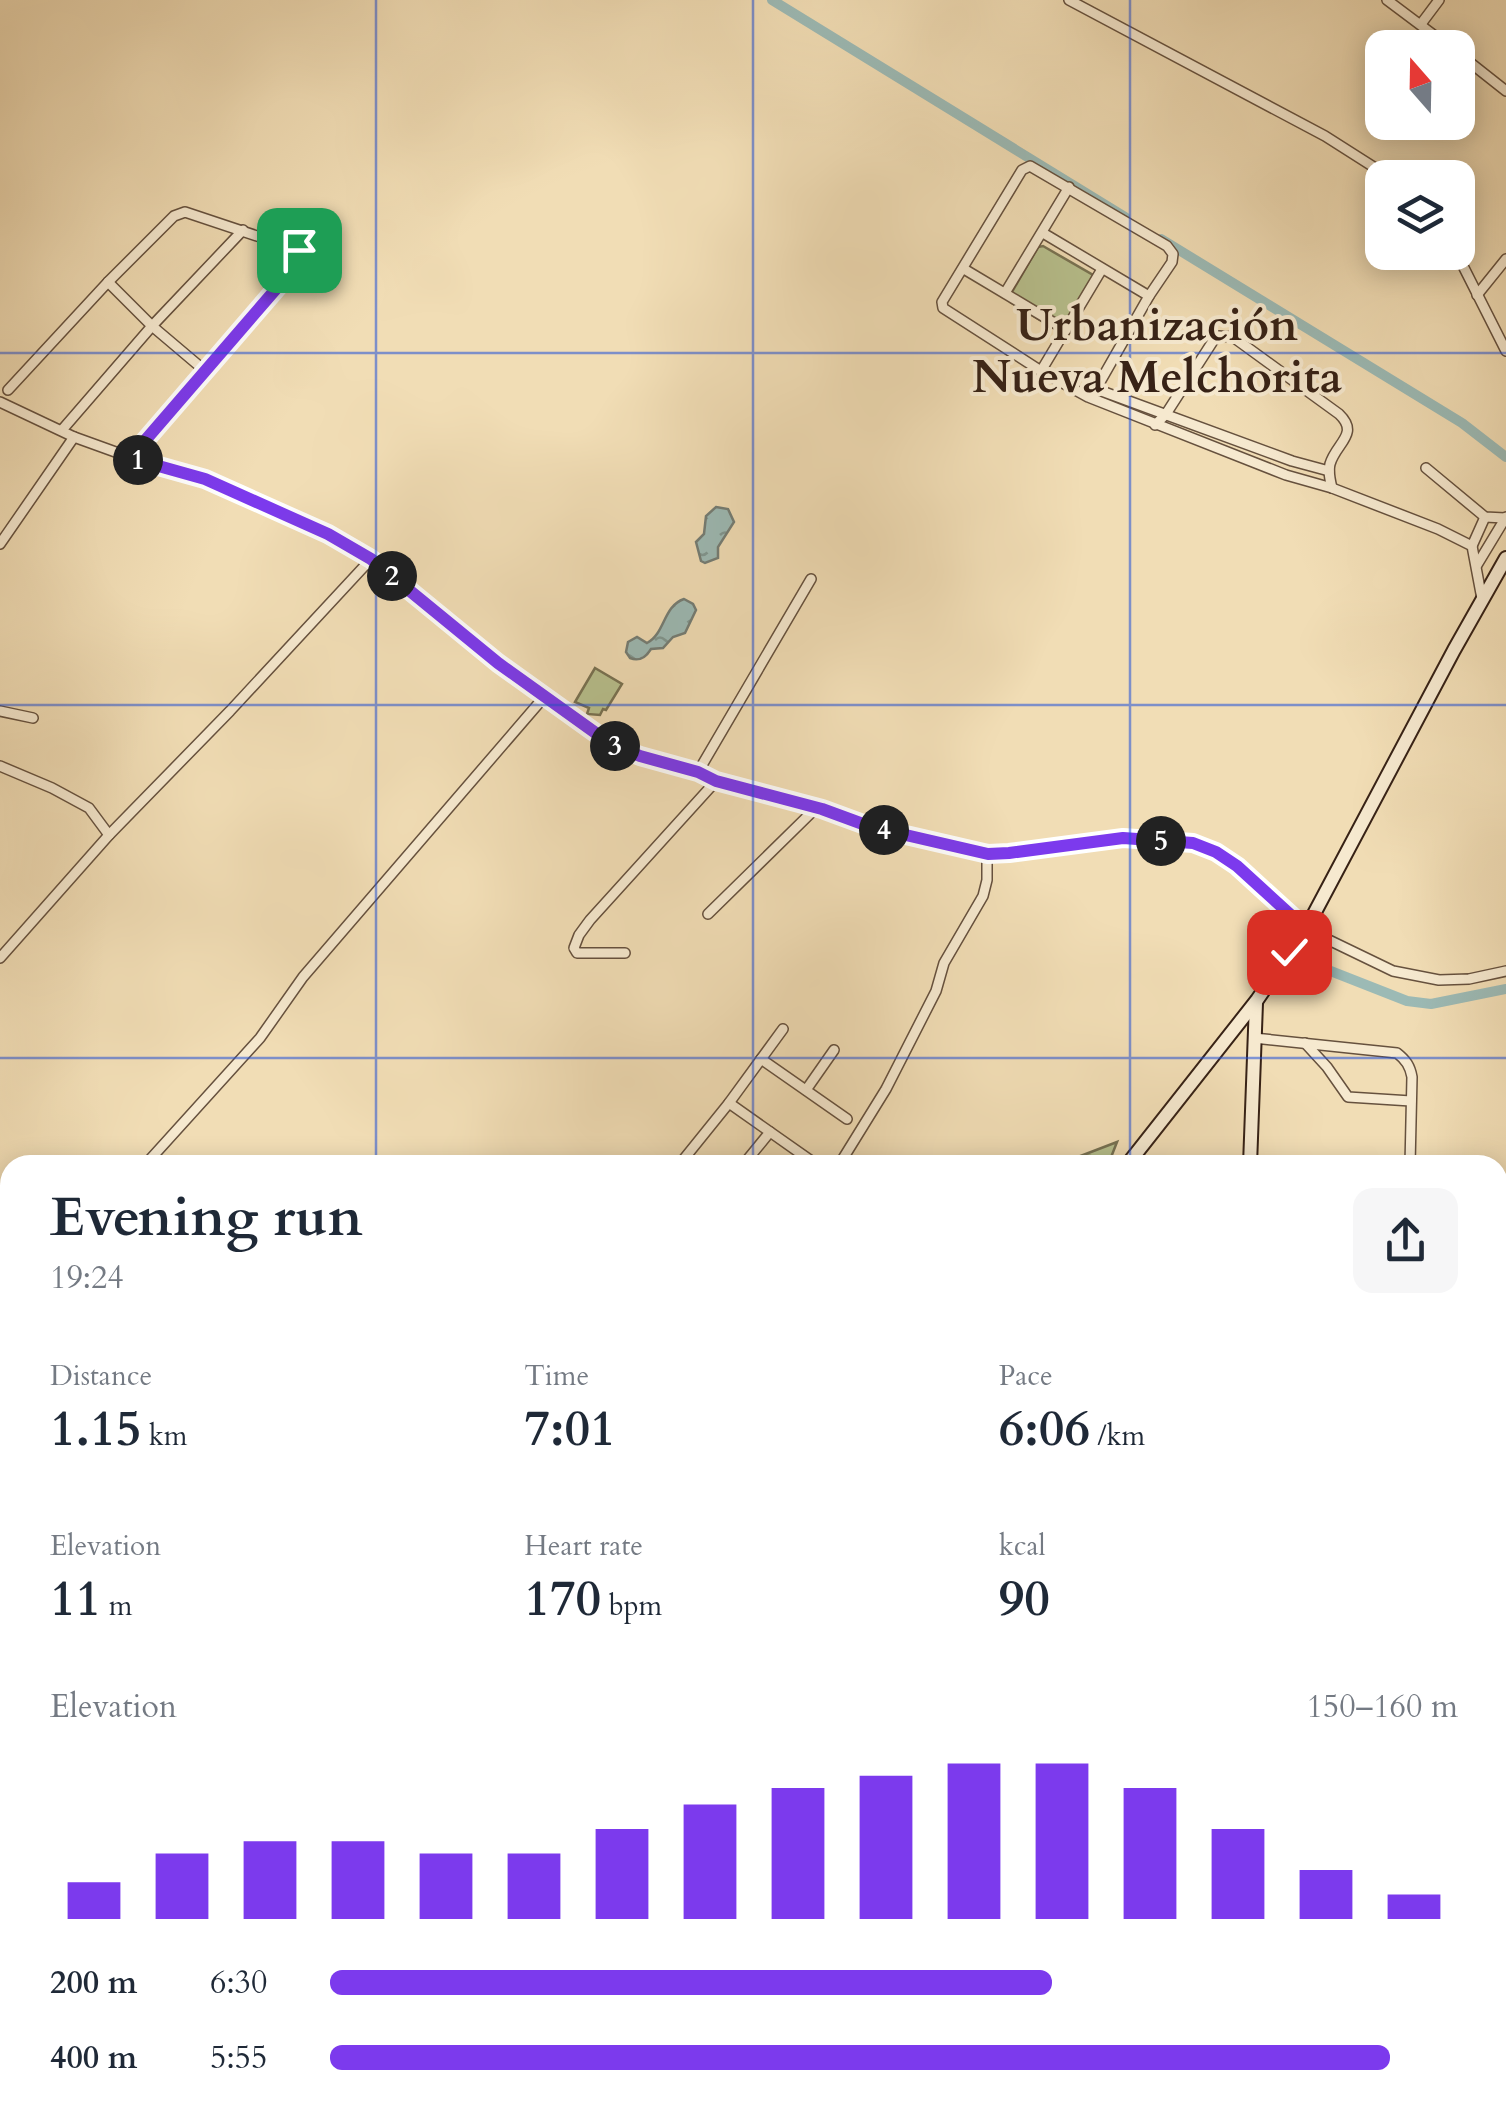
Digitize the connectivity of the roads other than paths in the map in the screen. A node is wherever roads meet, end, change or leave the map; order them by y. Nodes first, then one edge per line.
1 (1069, 0) edge
2 (1388, 0) edge
3 (1439, 0) edge
4 (1421, 24) junction
5 (1428, 30) edge
6 (1475, 66) edge
7 (1506, 91) edge
8 (1365, 161) edge
9 (1069, 187) junction
10 (244, 230) junction
11 (1043, 233) junction
12 (1506, 259) edge
13 (1102, 269) junction
14 (964, 270) junction
15 (1465, 270) edge
16 (108, 282) junction
17 (1005, 293) junction
18 (1477, 295) junction
19 (1149, 296) junction
20 (152, 326) junction
21 (1066, 330) junction
22 (1506, 351) edge
23 (204, 370) junction
24 (1041, 371) junction
25 (1096, 388) junction
26 (8, 390) dead end
27 (1088, 398) junction
28 (0, 402) edge
29 (1166, 414) junction
30 (1155, 426) junction
31 (62, 430) junction
32 (74, 437) junction
33 (130, 458) junction
34 (1426, 468) dead end
35 (1329, 472) junction
36 (1332, 488) junction
37 (1485, 517) junction
38 (1506, 517) edge
39 (0, 544) edge
40 (1472, 546) junction
41 (1506, 558) edge
42 (371, 559) junction
43 (1477, 566) junction
44 (811, 579) dead end
45 (1482, 599) junction
46 (545, 696) junction
47 (0, 711) edge
48 (33, 718) dead end
49 (0, 766) edge
50 (698, 772) junction
51 (716, 781) junction
52 (816, 808) junction
53 (109, 835) junction
54 (987, 854) junction
55 (708, 914) dead end
56 (1306, 929) junction
57 (625, 954) dead end
58 (0, 958) edge
59 (1506, 971) edge
60 (1256, 1000) junction
61 (783, 1029) dead end
62 (1254, 1038) junction
63 (1305, 1043) junction
64 (834, 1050) dead end
65 (761, 1059) junction
66 (806, 1090) junction
67 (1411, 1101) junction
68 (729, 1103) junction
69 (847, 1119) dead end
70 (770, 1132) junction
71 (154, 1155) edge
72 (687, 1155) edge
73 (751, 1155) edge
74 (803, 1155) edge
75 (845, 1155) edge
76 (1134, 1155) edge
77 (1250, 1155) edge
78 (1410, 1155) edge

1 - 8 street
2 - 4 street
3 - 4 street
4 - 5 street
6 - 7 street
9 - 11 street
9 - 14 street
9 - 19 street
10 - 16 street
10 - 20 street
10 - 23 street
11 - 13 street
11 - 17 street
12 - 18 street
13 - 19 street
13 - 21 street
14 - 17 street
14 - 24 street
15 - 18 street
16 - 20 street
16 - 26 street
17 - 21 street
18 - 22 street
19 - 25 street
20 - 23 street
20 - 31 street
21 - 24 street
23 - 33 street
24 - 27 street
25 - 27 street
25 - 29 street
27 - 30 street
28 - 31 street
29 - 30 street
29 - 35 street
29 - 35 street
30 - 36 street
31 - 32 street
32 - 33 street
32 - 39 street
33 - 42 street
34 - 37 street
35 - 36 street
36 - 40 street
37 - 38 street
37 - 40 street
38 - 43 street
40 - 43 street
41 - 45 main road
42 - 46 street
42 - 53 street
43 - 45 street
44 - 50 street
45 - 56 main road
46 - 50 street
46 - 71 street
47 - 48 street
49 - 53 street
50 - 51 street
51 - 52 street
51 - 57 street
52 - 54 street
52 - 55 street
53 - 58 street
54 - 56 street
54 - 75 street
56 - 59 street
56 - 60 main road
60 - 62 main road
60 - 76 main road
61 - 65 street
62 - 63 street
62 - 77 main road
63 - 67 street
63 - 67 street
64 - 66 street
65 - 66 street
65 - 68 street
66 - 69 street
67 - 78 street
68 - 70 street
68 - 72 street
70 - 73 street
70 - 74 street

